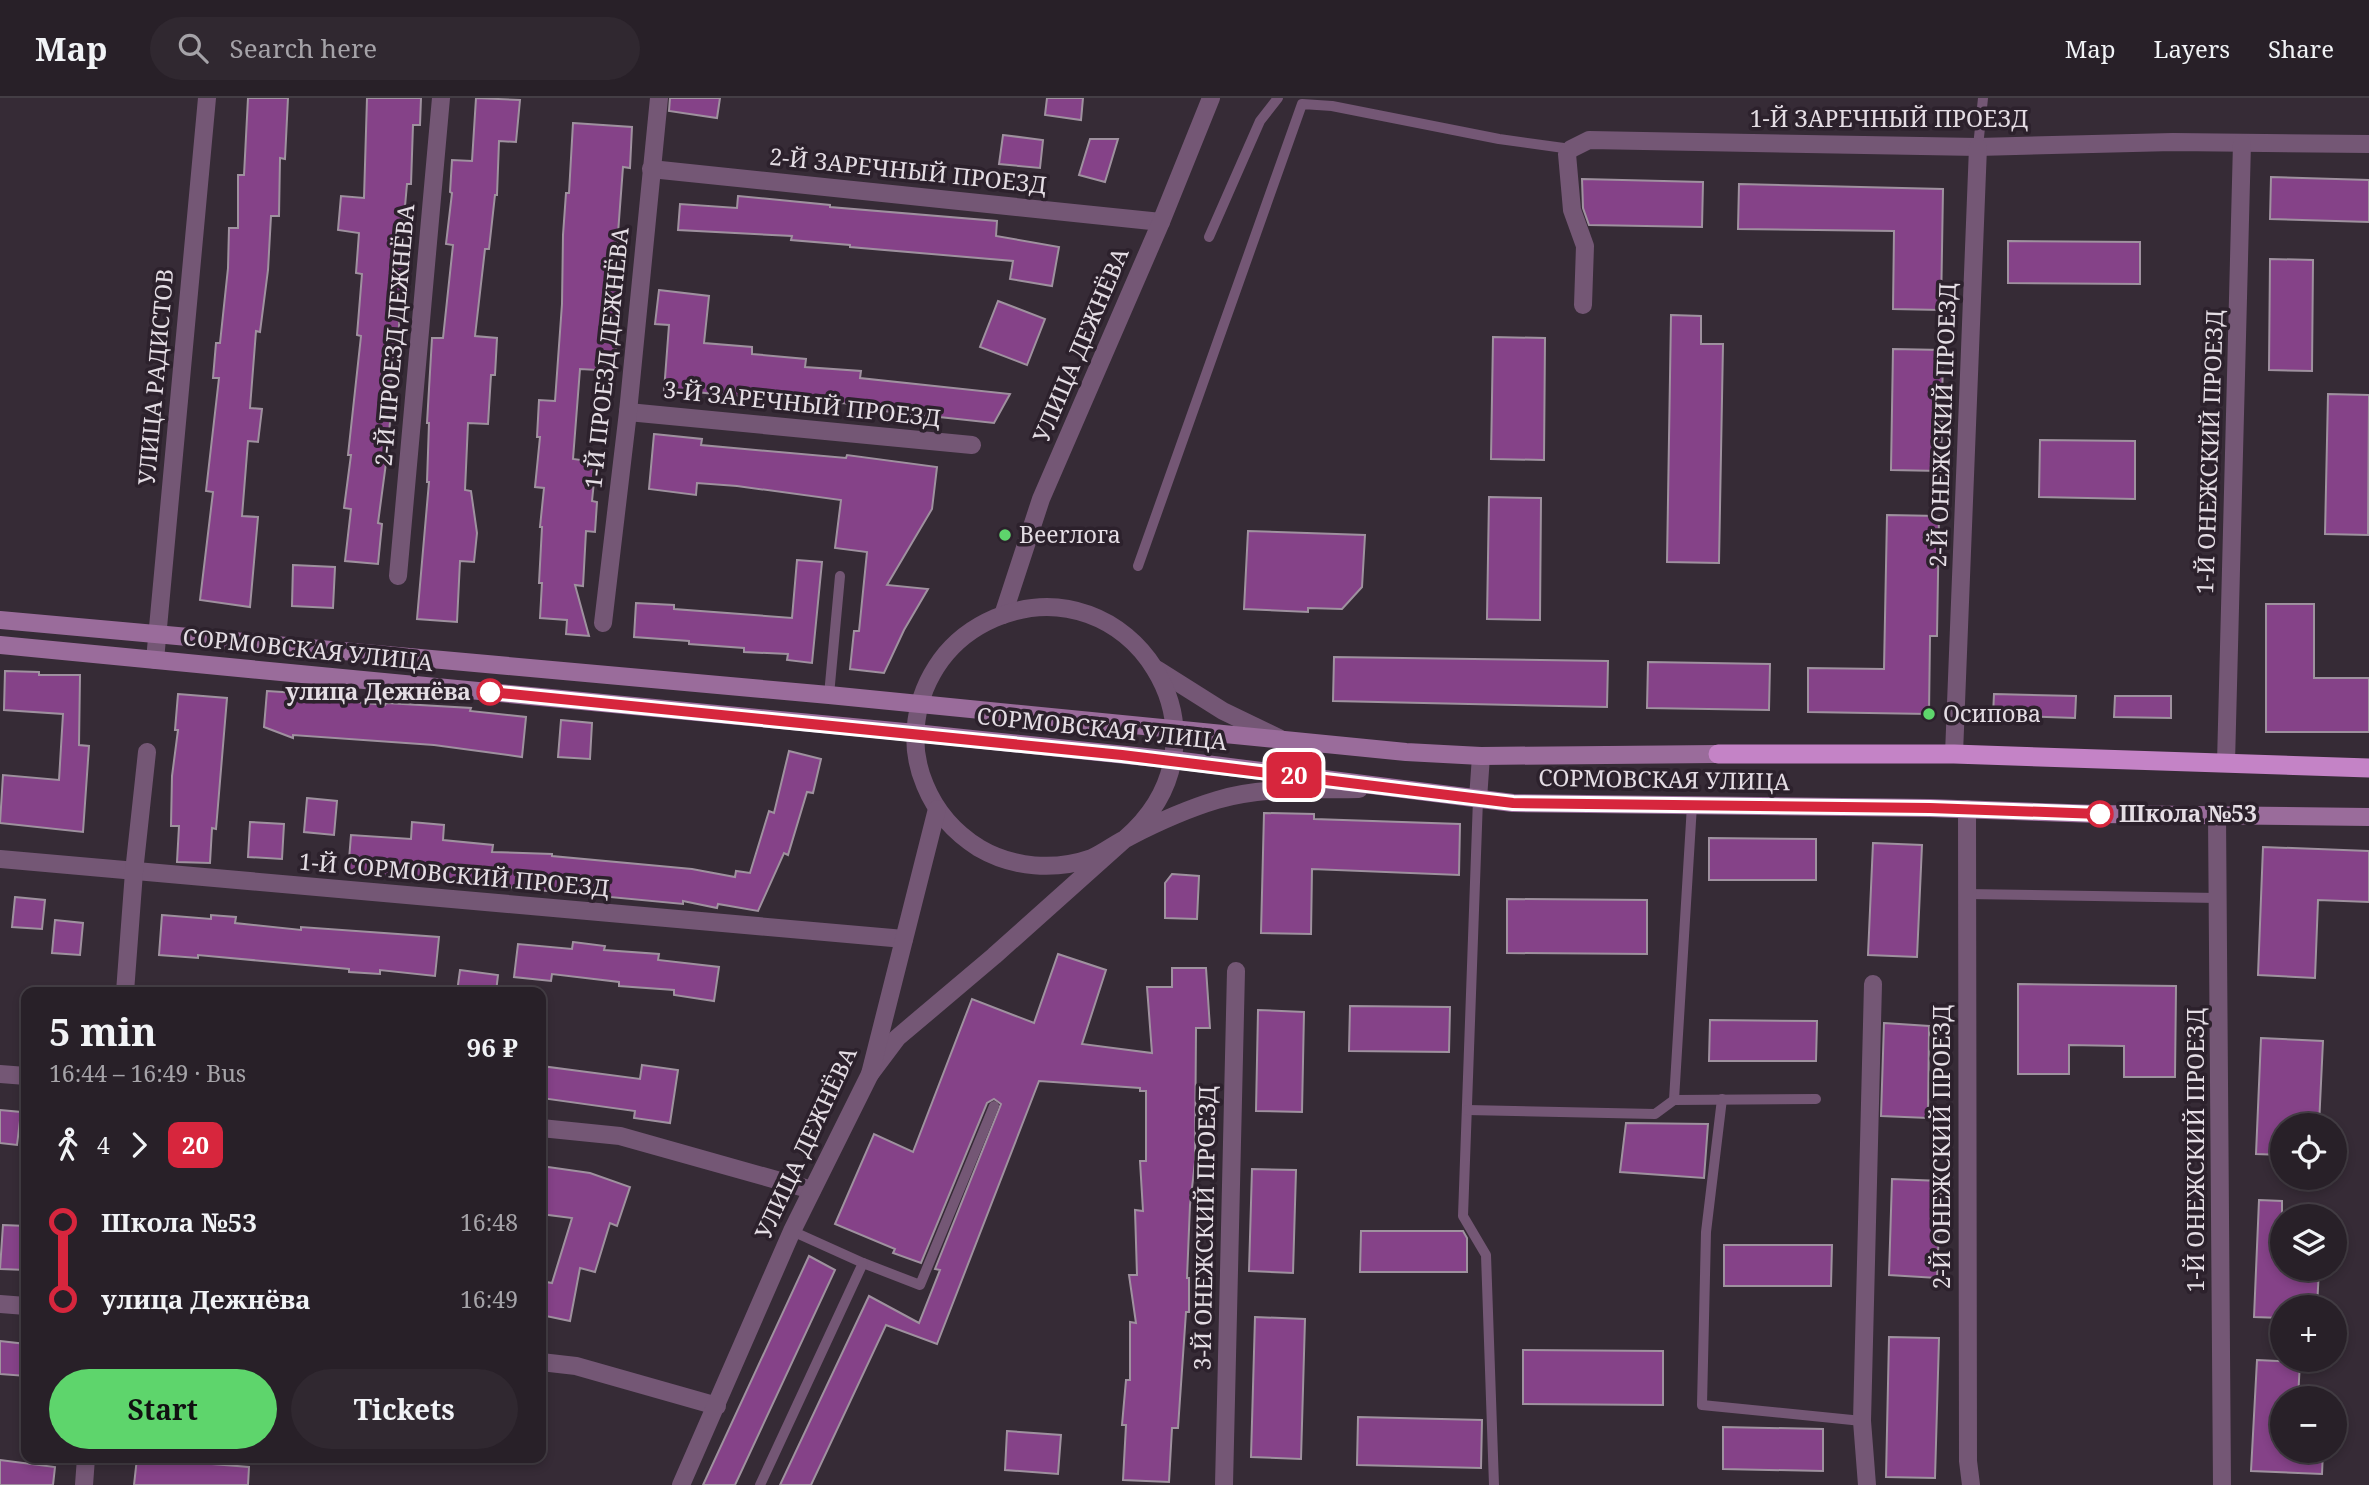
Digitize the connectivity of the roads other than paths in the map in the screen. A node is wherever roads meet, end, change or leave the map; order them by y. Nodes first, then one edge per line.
1 (207, 98) edge
2 (441, 98) edge
3 (659, 98) edge
4 (1211, 98) edge
5 (1278, 98) edge
6 (1291, 98) edge
7 (1983, 98) edge
8 (1302, 104) junction
9 (2242, 143) junction
10 (2369, 144) edge
11 (1978, 147) junction
12 (1571, 149) junction
13 (651, 169) junction
14 (1161, 222) junction
15 (1209, 237) dead end
16 (1583, 305) dead end
17 (628, 412) junction
18 (972, 445) dead end
19 (1138, 566) dead end
20 (398, 576) dead end
21 (841, 576) dead end
22 (1003, 615) junction
23 (0, 620) edge
24 (603, 623) dead end
25 (156, 635) junction
26 (0, 645) edge
27 (155, 660) junction
28 (1155, 668) junction
29 (829, 695) junction
30 (919, 705) junction
31 (1175, 730) junction
32 (915, 733) junction
33 (1285, 741) junction
34 (147, 752) dead end
35 (1718, 754) joint
36 (1954, 754) junction
37 (1481, 756) junction
38 (1174, 760) junction
39 (2226, 763) junction
40 (2369, 768) edge
41 (1397, 788) junction
42 (1479, 799) junction
43 (1692, 804) junction
44 (937, 808) junction
45 (1968, 809) junction
46 (2217, 814) junction
47 (2369, 817) edge
48 (1126, 838) junction
49 (0, 859) edge
50 (134, 872) junction
51 (1966, 894) junction
52 (2218, 898) junction
53 (904, 939) junction
54 (1236, 971) dead end
55 (1873, 984) dead end
56 (125, 987) edge
57 (0, 1074) edge
58 (870, 1074) junction
59 (21, 1076) edge
60 (1816, 1098) dead end
61 (1722, 1099) junction
62 (1674, 1100) junction
63 (994, 1106) dead end
64 (1467, 1110) junction
65 (546, 1129) edge
66 (812, 1190) junction
67 (792, 1231) junction
68 (863, 1263) junction
69 (0, 1304) edge
70 (21, 1306) edge
71 (546, 1363) edge
72 (716, 1406) junction
73 (1862, 1421) junction
74 (86, 1463) edge
75 (84, 1485) edge
76 (681, 1485) edge
77 (760, 1485) edge
78 (1223, 1485) edge
79 (1494, 1485) edge
80 (1867, 1485) edge
81 (1971, 1485) edge
82 (2222, 1485) edge

1 - 25 street, УЛИЦА РАДИСТОВ
2 - 20 street, 2-Й ПРОЕЗД ДЕЖНЁВА
3 - 13 street, 1-Й ПРОЕЗД ДЕЖНЁВА
4 - 14 street, УЛИЦА ДЕЖНЁВА
5 - 15 lane
6 - 8 lane
7 - 11 lane, 2-Й ОНЕЖСКИЙ ПРОЕЗД
8 - 12 lane
8 - 19 lane
9 - 10 street, 1-Й ЗАРЕЧНЫЙ ПРОЕЗД
9 - 11 street, 1-Й ЗАРЕЧНЫЙ ПРОЕЗД
9 - 39 street, 1-Й ОНЕЖСКИЙ ПРОЕЗД
11 - 12 street, 1-Й ЗАРЕЧНЫЙ ПРОЕЗД
11 - 36 street, 2-Й ОНЕЖСКИЙ ПРОЕЗД
12 - 16 street
13 - 14 street, 2-Й ЗАРЕЧНЫЙ ПРОЕЗД
13 - 17 street, 1-Й ПРОЕЗД ДЕЖНЁВА
14 - 22 street, УЛИЦА ДЕЖНЁВА
17 - 18 street, 3-Й ЗАРЕЧНЫЙ ПРОЕЗД
17 - 24 street, 1-Й ПРОЕЗД ДЕЖНЁВА
21 - 29 lane
22 - 28 street
22 - 30 street
23 - 25 main road, СОРМОВСКАЯ УЛИЦА
25 - 27 street, УЛИЦА РАДИСТОВ
25 - 29 main road, СОРМОВСКАЯ УЛИЦА
26 - 27 main road, СОРМОВСКАЯ УЛИЦА
27 - 32 main road, СОРМОВСКАЯ УЛИЦА
28 - 31 street
28 - 33 street
29 - 30 main road, СОРМОВСКАЯ УЛИЦА
30 - 31 main road, СОРМОВСКАЯ УЛИЦА
30 - 32 street
31 - 33 main road, СОРМОВСКАЯ УЛИЦА
31 - 38 street
32 - 38 main road, СОРМОВСКАЯ УЛИЦА
32 - 44 street
33 - 37 main road, СОРМОВСКАЯ УЛИЦА
34 - 50 street
35 - 36 highway, СОРМОВСКАЯ УЛИЦА
35 - 37 main road, СОРМОВСКАЯ УЛИЦА
36 - 39 highway, СОРМОВСКАЯ УЛИЦА
37 - 42 street
38 - 41 main road, СОРМОВСКАЯ УЛИЦА
38 - 48 street
39 - 40 highway, СОРМОВСКАЯ УЛИЦА
41 - 42 main road, СОРМОВСКАЯ УЛИЦА
41 - 48 street
42 - 43 main road, СОРМОВСКАЯ УЛИЦА
42 - 64 lane
43 - 45 main road, СОРМОВСКАЯ УЛИЦА
43 - 62 lane
44 - 48 street
44 - 53 street, УЛИЦА ДЕЖНЁВА
45 - 46 main road, СОРМОВСКАЯ УЛИЦА
45 - 51 street, 2-Й ОНЕЖСКИЙ ПРОЕЗД
46 - 47 main road, СОРМОВСКАЯ УЛИЦА
46 - 52 street, 1-Й ОНЕЖСКИЙ ПРОЕЗД
48 - 58 street
49 - 50 street, 1-Й СОРМОВСКИЙ ПРОЕЗД
50 - 53 street, 1-Й СОРМОВСКИЙ ПРОЕЗД
50 - 56 street
51 - 52 lane
51 - 81 street, 2-Й ОНЕЖСКИЙ ПРОЕЗД
52 - 82 street, 1-Й ОНЕЖСКИЙ ПРОЕЗД
53 - 58 street, УЛИЦА ДЕЖНЁВА
54 - 78 street, 3-Й ОНЕЖСКИЙ ПРОЕЗД
55 - 73 street
57 - 59 street
58 - 66 street, УЛИЦА ДЕЖНЁВА
60 - 61 lane
61 - 62 lane
61 - 73 lane
62 - 64 lane
63 - 68 lane
64 - 79 lane
65 - 66 street
66 - 67 street, УЛИЦА ДЕЖНЁВА
67 - 68 lane
67 - 72 street, УЛИЦА ДЕЖНЁВА
68 - 77 lane
69 - 70 street
71 - 72 street
72 - 76 street, УЛИЦА ДЕЖНЁВА
73 - 80 street
74 - 75 street

